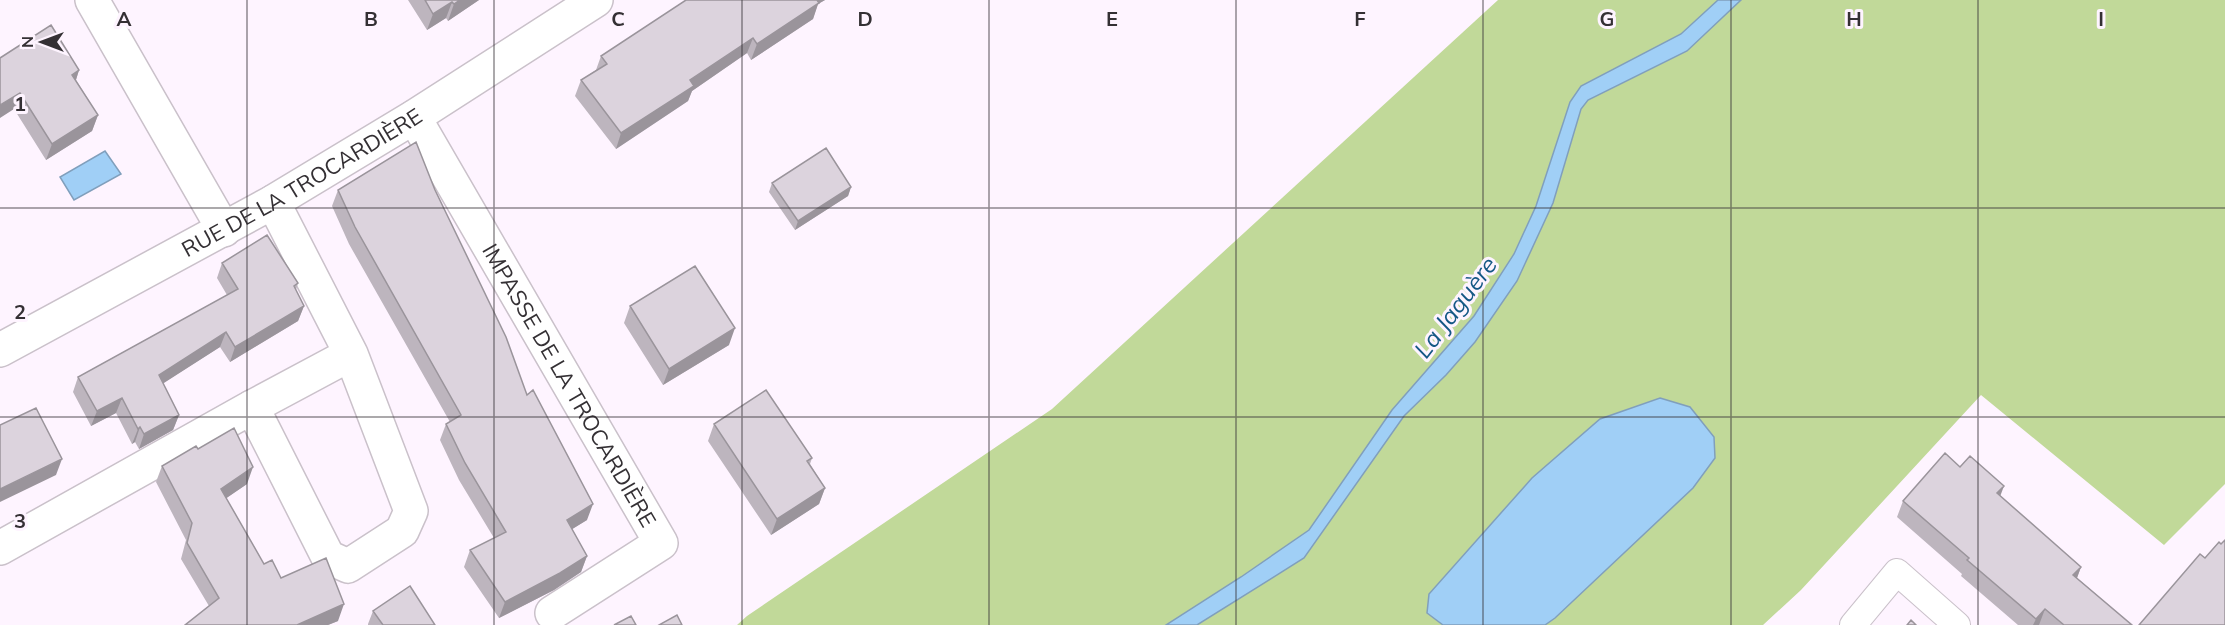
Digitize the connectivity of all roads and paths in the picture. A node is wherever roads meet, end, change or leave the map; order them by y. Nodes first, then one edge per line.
1 (92, 0) edge
2 (596, 0) edge
3 (414, 117) junction
4 (273, 202) junction
5 (224, 230) junction
6 (0, 350) edge
7 (351, 354) junction
8 (252, 407) junction
9 (0, 548) edge
10 (552, 613) dead end
11 (1853, 625) edge
12 (1957, 625) edge

1 - 5 street
2 - 3 street, RUE DE LA TROCARDIÈRE
3 - 4 street, RUE DE LA TROCARDIÈRE
3 - 10 street, IMPASSE DE LA TROCARDIÈRE
4 - 5 street, RUE DE LA TROCARDIÈRE
4 - 7 street
5 - 6 street, RUE DE LA TROCARDIÈRE
7 - 8 street
7 - 8 street
8 - 9 street
11 - 12 lane

